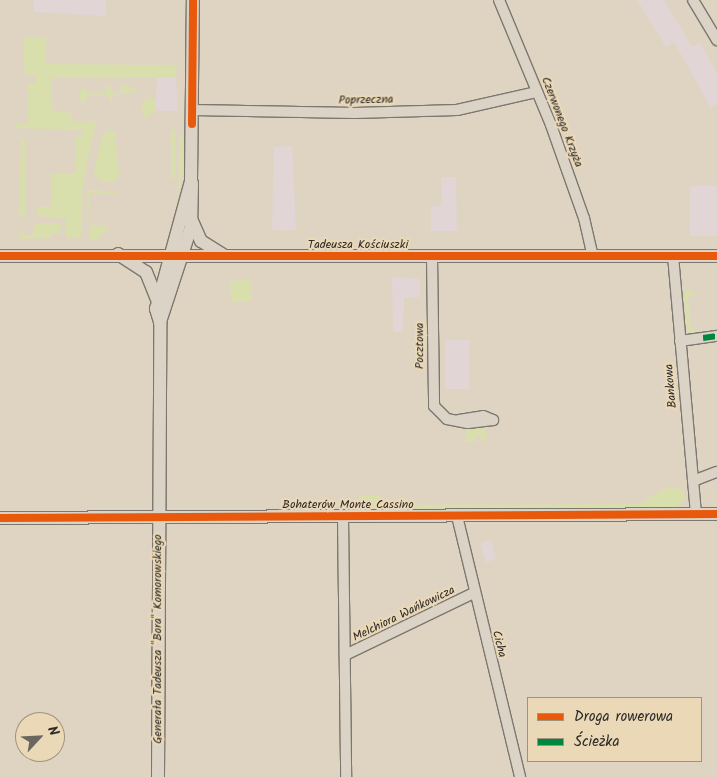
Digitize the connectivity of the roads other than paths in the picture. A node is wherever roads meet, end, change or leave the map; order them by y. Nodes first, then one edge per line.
1 (194, 0) edge
2 (499, 0) edge
3 (693, 0) edge
4 (717, 40) edge
5 (537, 92) junction
6 (193, 110) junction
7 (192, 181) junction
8 (192, 221) junction
9 (117, 254) junction
10 (169, 254) junction
11 (183, 255) junction
12 (0, 256) edge
13 (227, 256) junction
14 (432, 256) junction
15 (593, 256) junction
16 (673, 256) junction
17 (717, 256) edge
18 (157, 299) junction
19 (160, 322) junction
20 (717, 336) edge
21 (680, 341) junction
22 (459, 420) dead end
23 (717, 472) edge
24 (692, 481) junction
25 (696, 514) junction
26 (717, 514) edge
27 (343, 516) junction
28 (457, 516) junction
29 (0, 518) edge
30 (158, 518) junction
31 (474, 593) junction
32 (345, 655) junction
33 (158, 777) edge
34 (346, 777) edge
35 (520, 777) edge

1 - 6 street, Generała Tadeusza "Bora" Komorowskiego
2 - 5 street, Czerwonego Krzyża
3 - 4 street
5 - 6 street, Poprzeczna
5 - 15 street, Czerwonego Krzyża
6 - 7 street, Generała Tadeusza "Bora" Komorowskiego
7 - 8 street, Generała Tadeusza "Bora" Komorowskiego
7 - 10 street, Generała Tadeusza "Bora" Komorowskiego
8 - 11 street, Generała Tadeusza "Bora" Komorowskiego
8 - 13 street
9 - 10 street, Tadeusza Kościuszki
9 - 12 street, Tadeusza Kościuszki
9 - 18 street
10 - 11 street, Tadeusza Kościuszki
10 - 18 street, Generała Tadeusza "Bora" Komorowskiego
11 - 13 street, Tadeusza Kościuszki
11 - 19 street, Generała Tadeusza "Bora" Komorowskiego
13 - 14 street, Tadeusza Kościuszki
14 - 15 street, Tadeusza Kościuszki
14 - 22 street, Pocztowa
15 - 16 street, Tadeusza Kościuszki
16 - 17 street, Tadeusza Kościuszki
16 - 21 street, Bankowa
18 - 19 street, Generała Tadeusza "Bora" Komorowskiego
19 - 30 street, Generała Tadeusza "Bora" Komorowskiego
20 - 21 street
21 - 24 street, Bankowa
23 - 24 street
24 - 25 street, Bankowa
25 - 26 street, Bohaterów Monte Cassino
25 - 28 street, Bohaterów Monte Cassino
27 - 28 street, Bohaterów Monte Cassino
27 - 30 street, Bohaterów Monte Cassino
27 - 32 street, Melchiora Wańkowicza
28 - 31 street, Cicha
29 - 30 street, Bohaterów Monte Cassino
30 - 33 street, Generała Tadeusza "Bora" Komorowskiego
31 - 32 street, Melchiora Wańkowicza
31 - 35 street, Cicha
32 - 34 street, Melchiora Wańkowicza

